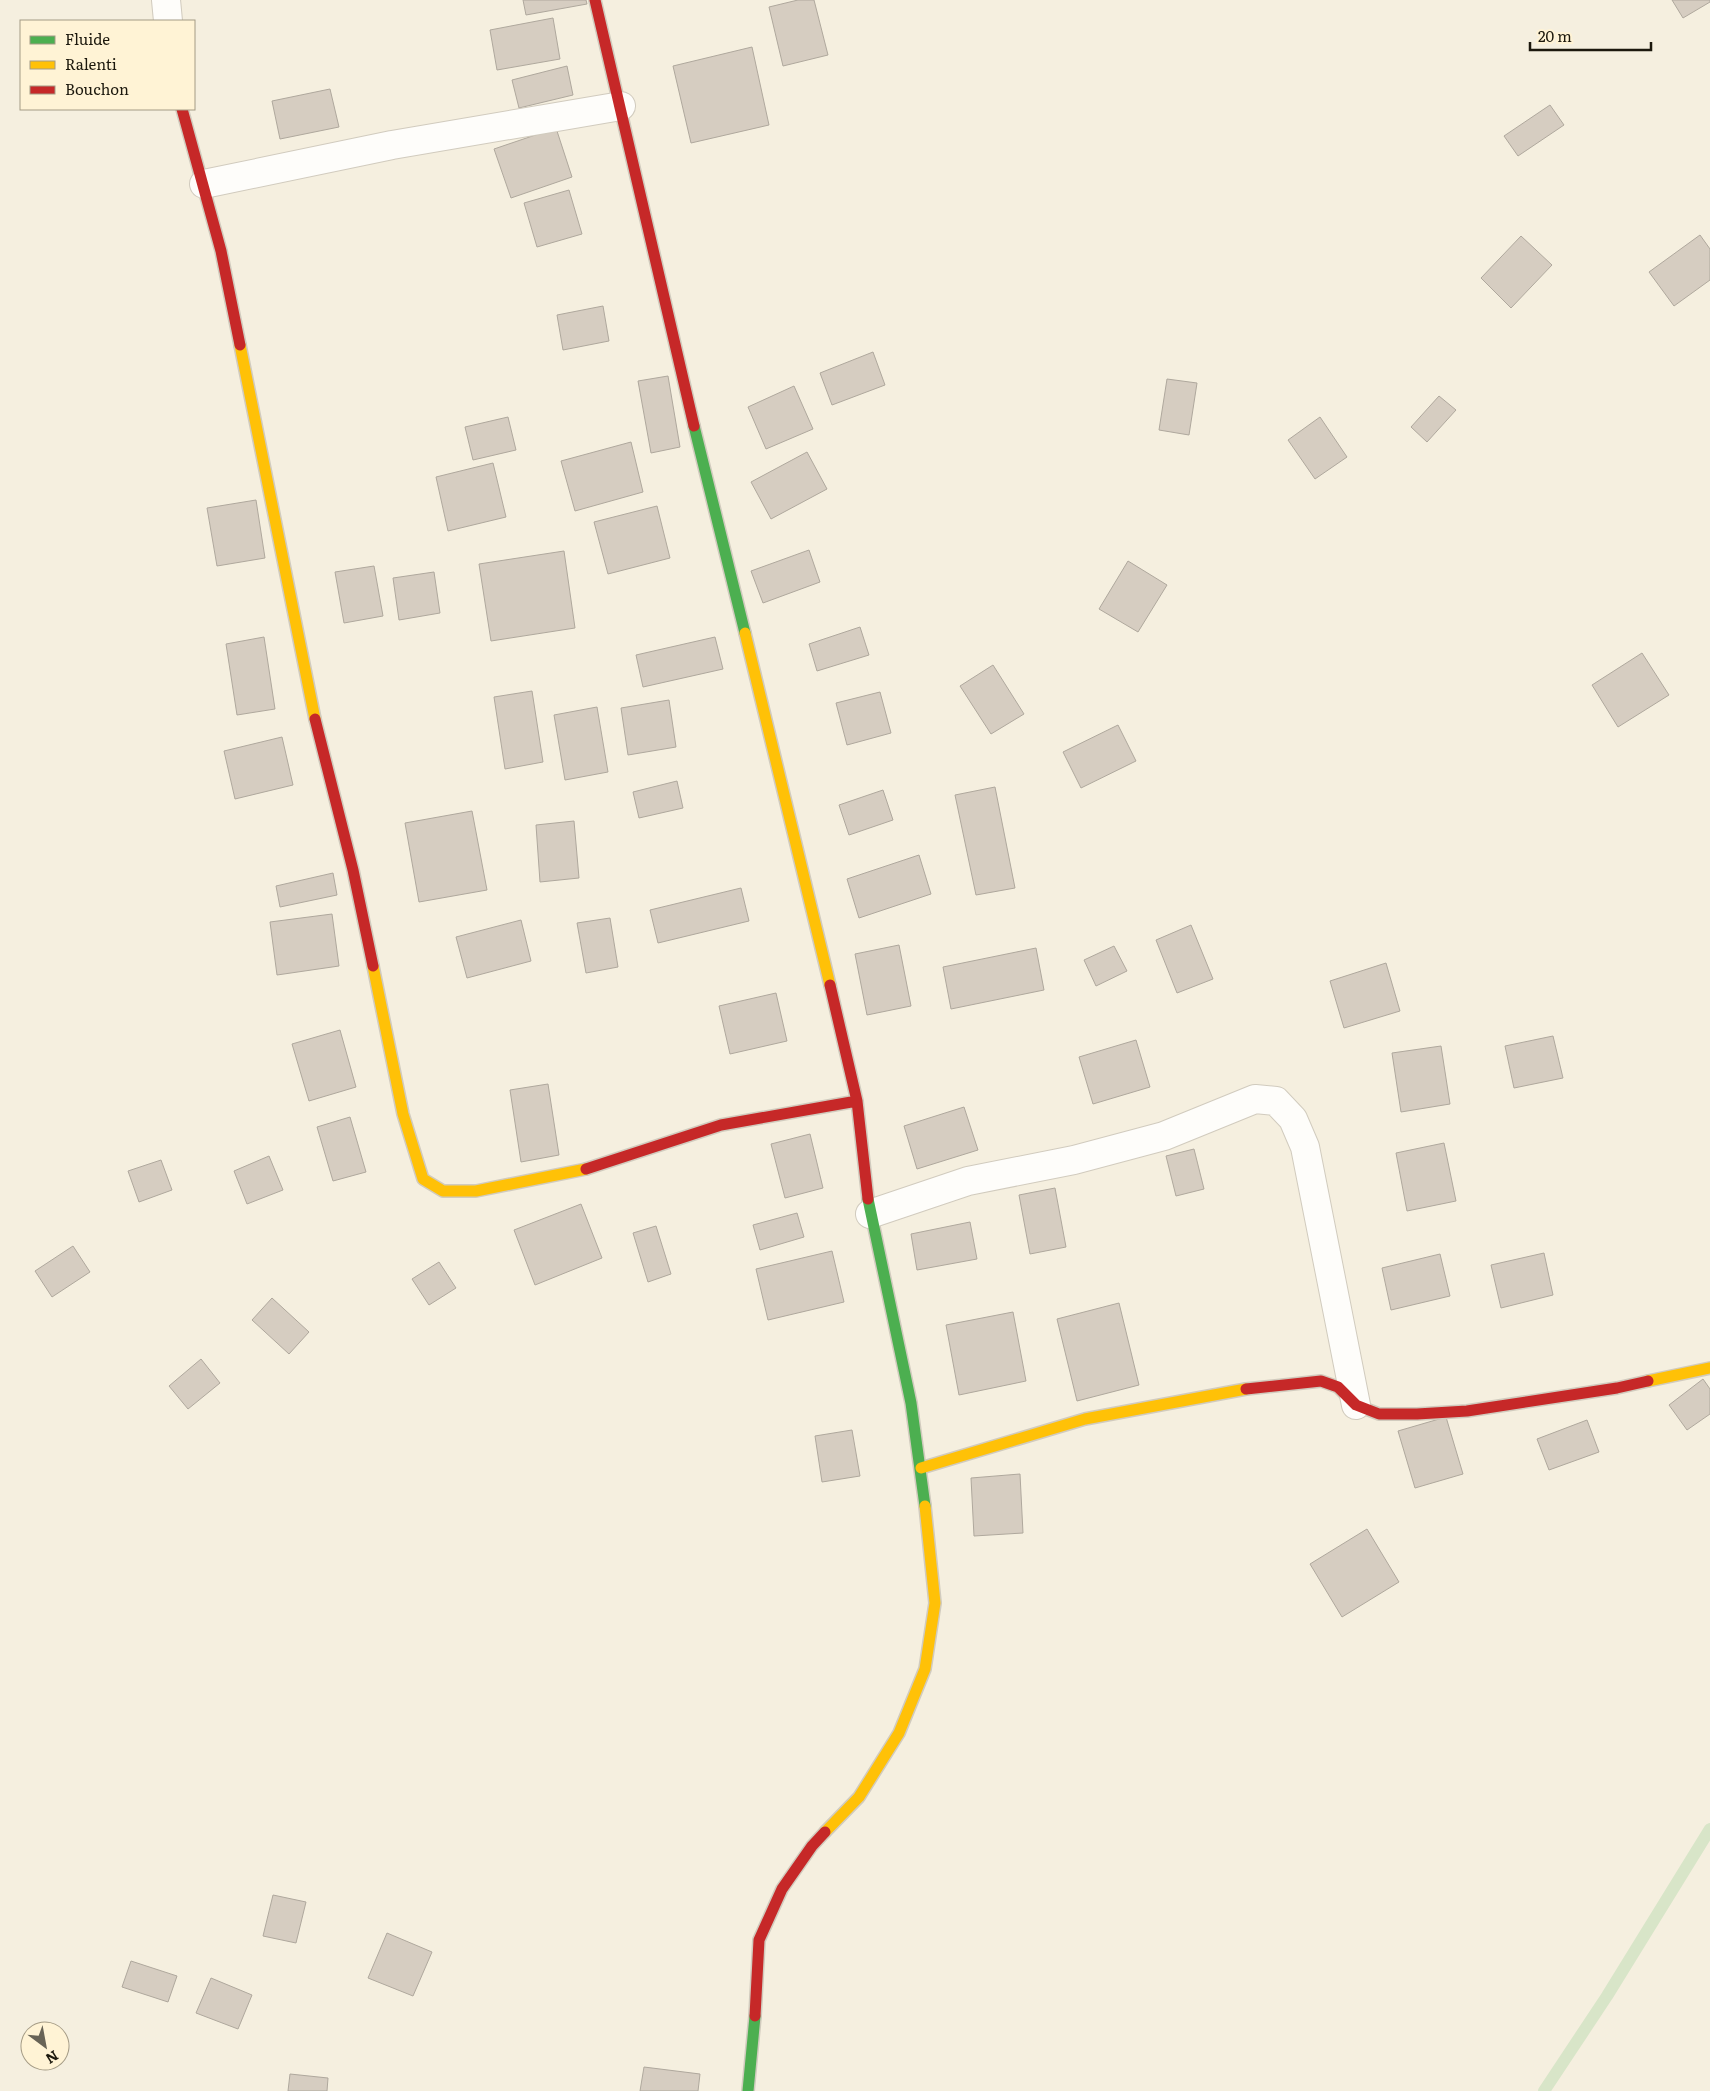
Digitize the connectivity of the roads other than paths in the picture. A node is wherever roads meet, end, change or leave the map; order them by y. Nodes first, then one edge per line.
1 (166, 0) edge
2 (595, 0) edge
3 (168, 20) edge
4 (621, 106) junction
5 (182, 110) edge
6 (204, 184) junction
7 (857, 1102) junction
8 (870, 1214) junction
9 (1710, 1368) edge
10 (1356, 1405) junction
11 (920, 1468) junction
12 (748, 2091) edge

1 - 3 street
2 - 4 street
4 - 6 street
4 - 7 street
5 - 6 street
6 - 7 street
7 - 8 street
8 - 10 street
8 - 11 street
9 - 10 street
10 - 11 street
11 - 12 street

